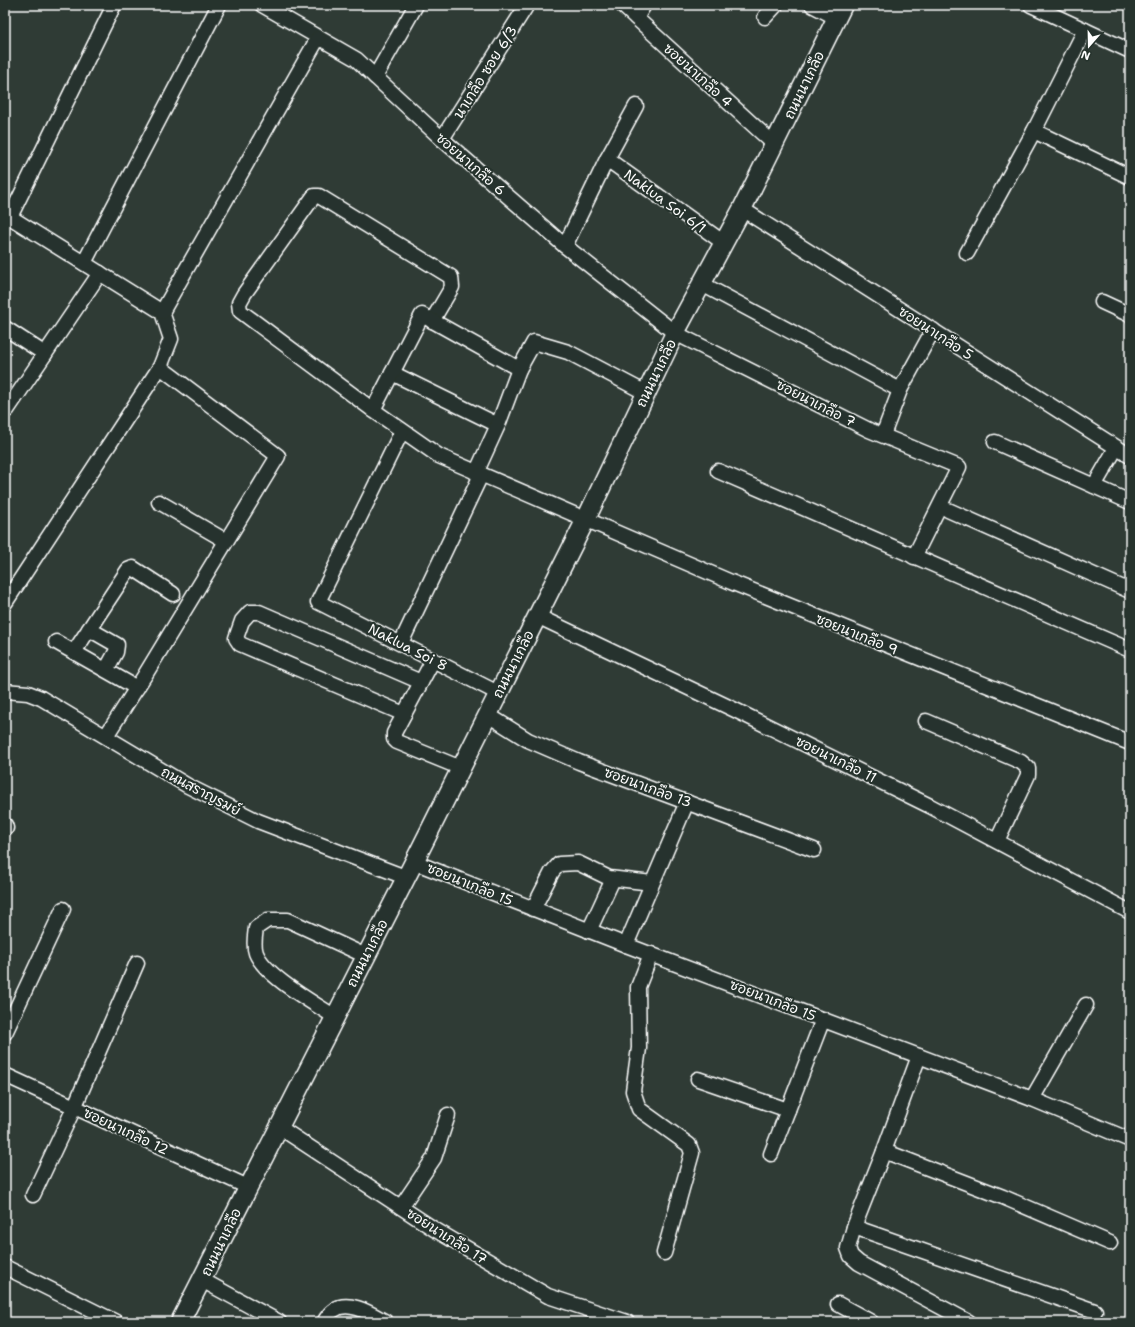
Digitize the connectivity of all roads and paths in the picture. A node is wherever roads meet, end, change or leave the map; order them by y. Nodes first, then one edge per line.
1 (114, 5) edge
2 (219, 5) edge
3 (262, 5) edge
4 (416, 5) edge
5 (527, 5) edge
6 (622, 5) edge
7 (644, 5) edge
8 (776, 5) edge
9 (812, 5) edge
10 (1031, 5) edge
11 (840, 12) edge
12 (765, 17) dead end
13 (636, 18) junction
14 (1085, 30) junction
15 (318, 38) junction
16 (1130, 51) edge
17 (375, 77) junction
18 (636, 106) dead end
19 (1034, 131) junction
20 (442, 139) junction
21 (774, 144) junction
22 (606, 159) junction
23 (1130, 177) edge
24 (742, 209) junction
25 (7, 215) edge
26 (724, 243) junction
27 (565, 246) junction
28 (967, 253) dead end
29 (84, 263) junction
30 (100, 273) junction
31 (702, 284) junction
32 (1102, 302) dead end
33 (162, 312) junction
34 (1130, 315) edge
35 (432, 321) junction
36 (5, 328) edge
37 (933, 330) junction
38 (675, 333) junction
39 (45, 354) junction
40 (160, 367) junction
41 (519, 369) junction
42 (392, 373) junction
43 (900, 390) junction
44 (646, 394) junction
45 (7, 410) dead end
46 (373, 410) junction
47 (498, 425) junction
48 (402, 431) junction
49 (883, 435) junction
50 (995, 442) dead end
51 (1116, 448) junction
52 (1130, 456) edge
53 (718, 471) dead end
54 (479, 474) junction
55 (1094, 486) junction
56 (159, 502) dead end
57 (1130, 502) edge
58 (948, 510) dead end
59 (586, 519) junction
60 (226, 542) junction
61 (914, 558) junction
62 (1130, 591) edge
63 (173, 594) dead end
64 (5, 603) edge
65 (537, 616) junction
66 (89, 629) junction
67 (56, 642) dead end
68 (401, 643) junction
69 (1130, 650) edge
70 (74, 652) junction
71 (433, 660) junction
72 (106, 670) junction
73 (421, 682) junction
74 (137, 688) junction
75 (5, 691) edge
76 (498, 693) junction
77 (404, 714) junction
78 (488, 715) junction
79 (926, 721) dead end
80 (106, 736) junction
81 (1130, 744) edge
82 (461, 768) junction
83 (688, 802) junction
84 (5, 825) edge
85 (6, 828) edge
86 (997, 841) junction
87 (814, 850) dead end
88 (414, 862) junction
89 (405, 877) junction
90 (613, 879) junction
91 (652, 883) junction
92 (63, 909) dead end
93 (533, 909) junction
94 (1130, 912) edge
95 (589, 931) junction
96 (626, 945) junction
97 (651, 954) junction
98 (366, 956) junction
99 (137, 963) dead end
100 (1086, 1005) dead end
101 (335, 1018) junction
102 (823, 1019) junction
103 (5, 1032) edge
104 (919, 1056) junction
105 (5, 1075) edge
106 (698, 1080) dead end
107 (1032, 1099) junction
108 (74, 1108) junction
109 (788, 1110) junction
110 (448, 1115) dead end
111 (279, 1127) junction
112 (1130, 1140) edge
113 (884, 1151) junction
114 (771, 1154) dead end
115 (248, 1187) junction
116 (33, 1195) dead end
117 (401, 1207) junction
118 (854, 1227) junction
119 (1110, 1243) dead end
120 (664, 1253) dead end
121 (5, 1267) edge
122 (202, 1280) junction
123 (838, 1304) dead end
124 (1095, 1311) dead end
125 (116, 1322) edge
126 (180, 1322) edge
127 (280, 1322) edge
128 (324, 1322) edge
129 (386, 1322) edge
130 (627, 1322) edge
131 (871, 1322) edge
132 (967, 1322) edge

1 - 25 street
2 - 29 street
3 - 15 street, ซอยนาเกลือ 6
4 - 17 street
5 - 20 street, นาเกลือ ซอย 6/3
6 - 13 street, ซอยนาเกลือ 4
7 - 13 street
8 - 12 street
9 - 11 street
10 - 14 street
11 - 21 main road, ถนนนาเกลือ
13 - 21 street, ซอยนาเกลือ 4
14 - 16 street
14 - 19 street
15 - 17 street, ซอยนาเกลือ 6
15 - 33 street
17 - 20 street, ซอยนาเกลือ 6
18 - 22 street
19 - 23 street
19 - 28 street
20 - 27 street, ซอยนาเกลือ 6
21 - 24 main road, ถนนนาเกลือ
22 - 26 street, Naklua Soi 6/1
22 - 27 street
24 - 26 main road, ถนนนาเกลือ
24 - 37 street, ซอยนาเกลือ 5
25 - 29 street
26 - 31 main road, ถนนนาเกลือ
27 - 38 street, ซอยนาเกลือ 6
29 - 30 street
30 - 33 street
30 - 39 street
31 - 38 main road, ถนนนาเกลือ
31 - 43 street
32 - 34 street
33 - 40 street
35 - 41 street
35 - 42 street
35 - 46 street, ซอยนาเกลือ 9
36 - 39 street
37 - 43 street
37 - 51 street, ซอยนาเกลือ 5
38 - 44 main road, ถนนนาเกลือ
38 - 49 street, ซอยนาเกลือ 7
39 - 45 street
40 - 60 street
40 - 64 street
41 - 44 street
41 - 47 street
42 - 46 street
42 - 47 street
43 - 49 street
44 - 59 main road, ถนนนาเกลือ
46 - 48 street, ซอยนาเกลือ 9
47 - 54 street
48 - 54 street, ซอยนาเกลือ 9
48 - 68 street, Naklua Soi 8
49 - 61 street, ซอยนาเกลือ 7
50 - 55 street
51 - 52 street, ซอยนาเกลือ 5
51 - 55 street
53 - 61 street
54 - 59 street, ซอยนาเกลือ 9
54 - 68 street
55 - 57 street
56 - 60 street
58 - 62 street
59 - 65 main road, ถนนนาเกลือ
59 - 81 street, ซอยนาเกลือ 9
60 - 74 street
61 - 69 street
63 - 66 street
65 - 76 main road, ถนนนาเกลือ
65 - 86 street, ซอยนาเกลือ 11
66 - 70 street
66 - 72 street
67 - 70 street
68 - 71 street, Naklua Soi 8
70 - 72 street
71 - 73 street
71 - 76 street, Naklua Soi 8
72 - 74 street
73 - 77 street
73 - 77 street
74 - 80 street
75 - 80 street, ถนนสราญรมย์
76 - 78 main road, ถนนนาเกลือ
77 - 82 street
78 - 82 main road, ถนนนาเกลือ
78 - 83 street, ซอยนาเกลือ 13
79 - 86 street
80 - 89 street, ถนนสราญรมย์
82 - 88 main road, ถนนนาเกลือ
83 - 87 street, ซอยนาเกลือ 13
83 - 91 street
84 - 85 street
86 - 94 street, ซอยนาเกลือ 11
88 - 89 main road, ถนนนาเกลือ
88 - 93 street, ซอยนาเกลือ 15
89 - 98 main road, ถนนนาเกลือ
90 - 91 street
90 - 93 street
90 - 95 street
91 - 96 street
92 - 103 street
93 - 95 street, ซอยนาเกลือ 15
95 - 96 street, ซอยนาเกลือ 15
96 - 97 street, ซอยนาเกลือ 15
97 - 102 street, ซอยนาเกลือ 15
97 - 120 street
98 - 101 main road, ถนนนาเกลือ
98 - 101 street
99 - 108 street
100 - 107 street
101 - 111 main road, ถนนนาเกลือ
102 - 104 street, ซอยนาเกลือ 15
102 - 109 street
104 - 107 street, ซอยนาเกลือ 15
104 - 113 street
105 - 108 street, ซอยนาเกลือ 12
106 - 109 street
107 - 112 street, ซอยนาเกลือ 15
108 - 115 street, ซอยนาเกลือ 12
108 - 116 street
109 - 114 street
110 - 117 street
111 - 115 main road, ถนนนาเกลือ
111 - 117 street, ซอยนาเกลือ 17
113 - 118 street
113 - 119 street
115 - 122 main road, ถนนนาเกลือ
117 - 130 street, ซอยนาเกลือ 17
118 - 124 street
118 - 132 street
121 - 125 street
122 - 126 main road, ถนนนาเกลือ
122 - 127 street
123 - 131 street
128 - 129 street

